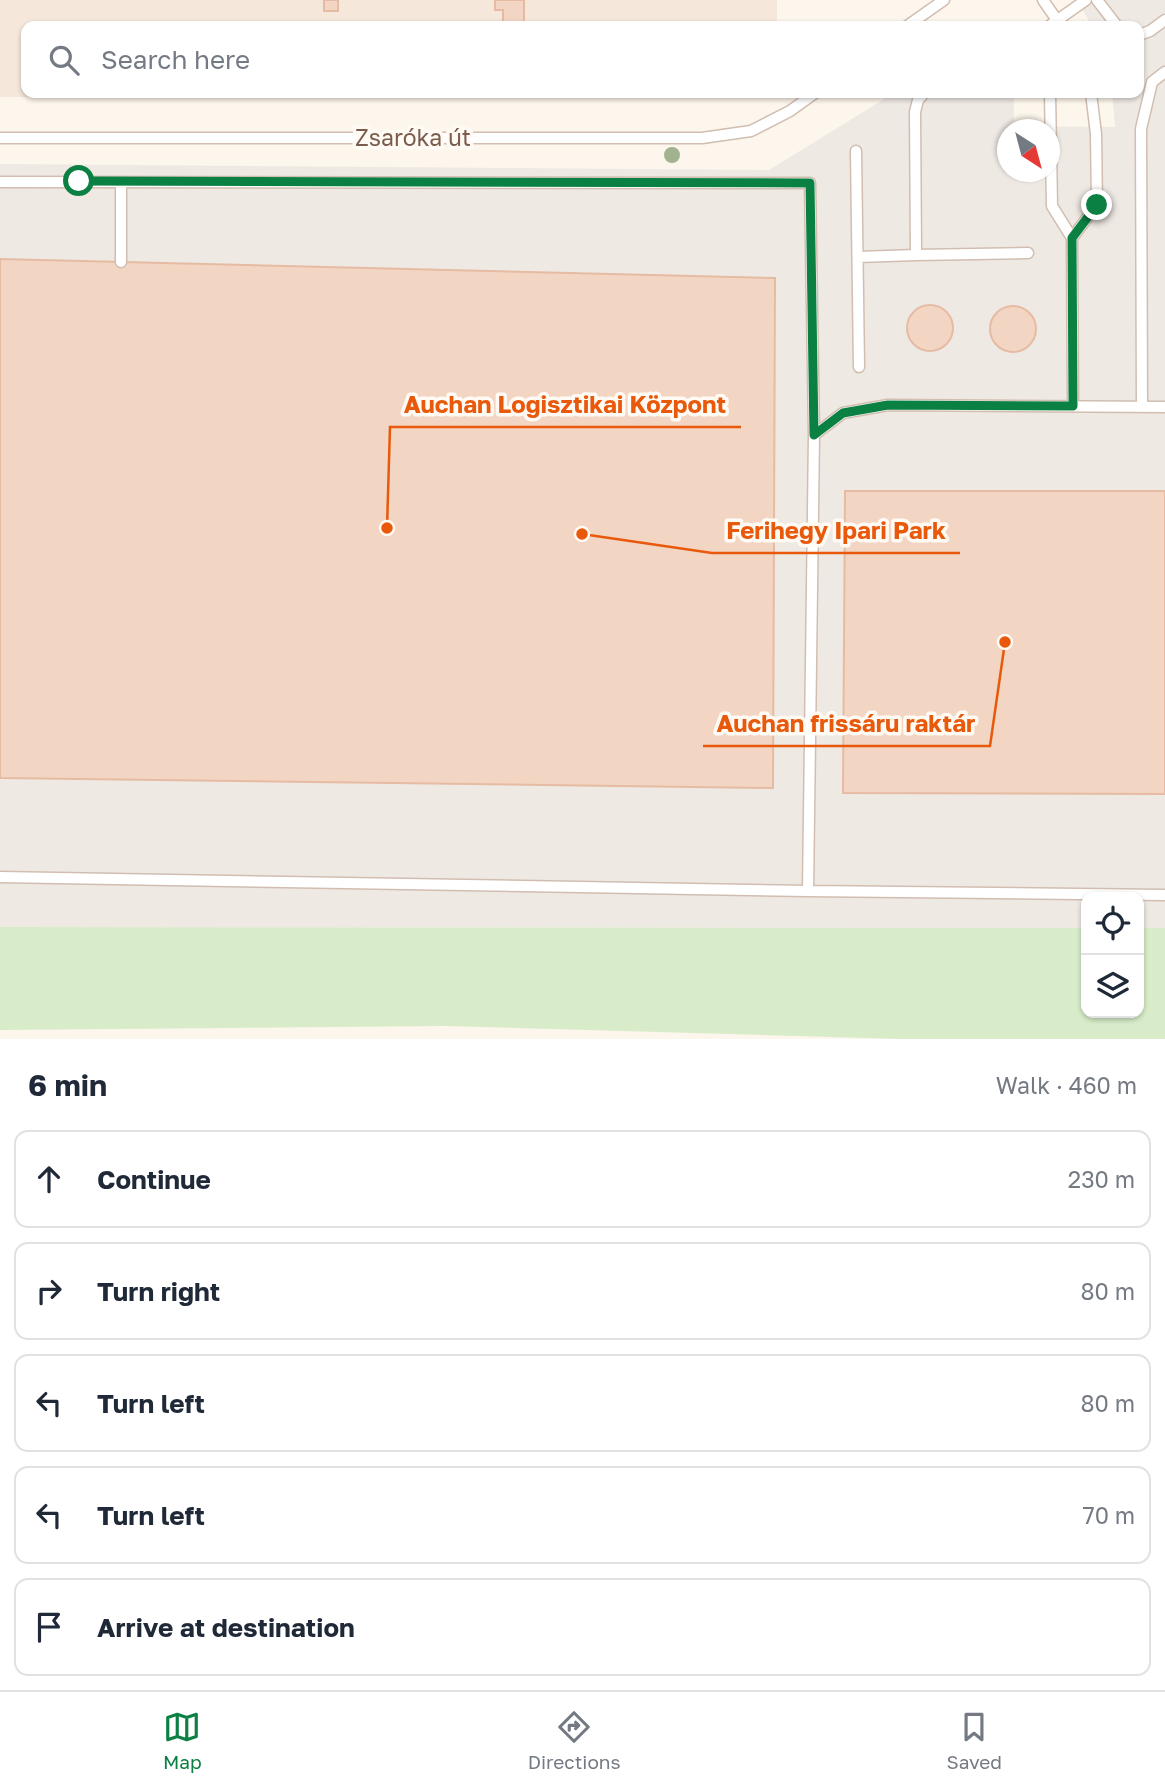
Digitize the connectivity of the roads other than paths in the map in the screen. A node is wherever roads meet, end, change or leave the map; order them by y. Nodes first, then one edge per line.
1 (944, 0) edge
2 (1043, 0) edge
3 (1086, 0) edge
4 (1097, 0) edge
5 (1165, 20) edge
6 (914, 21) edge
7 (1054, 21) edge
8 (1060, 21) edge
9 (1113, 21) edge
10 (1144, 33) edge
11 (1165, 72) edge
12 (809, 98) edge
13 (919, 98) edge
14 (1050, 98) edge
15 (1092, 98) edge
16 (0, 138) edge
17 (856, 151) dead end
18 (0, 182) edge
19 (121, 182) junction
20 (1072, 238) junction
21 (1028, 253) dead end
22 (916, 255) junction
23 (858, 257) junction
24 (121, 262) dead end
25 (859, 367) dead end
26 (1073, 406) junction
27 (1142, 407) junction
28 (1165, 407) edge
29 (814, 435) junction
30 (0, 877) edge
31 (808, 891) junction
32 (1165, 895) edge

1 - 6 lane
2 - 7 lane
3 - 8 lane
4 - 9 lane
5 - 10 lane
11 - 27 lane
12 - 16 lane, Zsaróka út
13 - 22 lane
14 - 20 lane
15 - 20 lane
17 - 23 lane
18 - 19 lane
19 - 24 lane
19 - 29 lane
20 - 26 lane
21 - 22 lane
22 - 23 lane
23 - 25 lane
26 - 27 lane
26 - 29 lane
27 - 28 lane
29 - 31 lane
30 - 31 lane
31 - 32 lane

